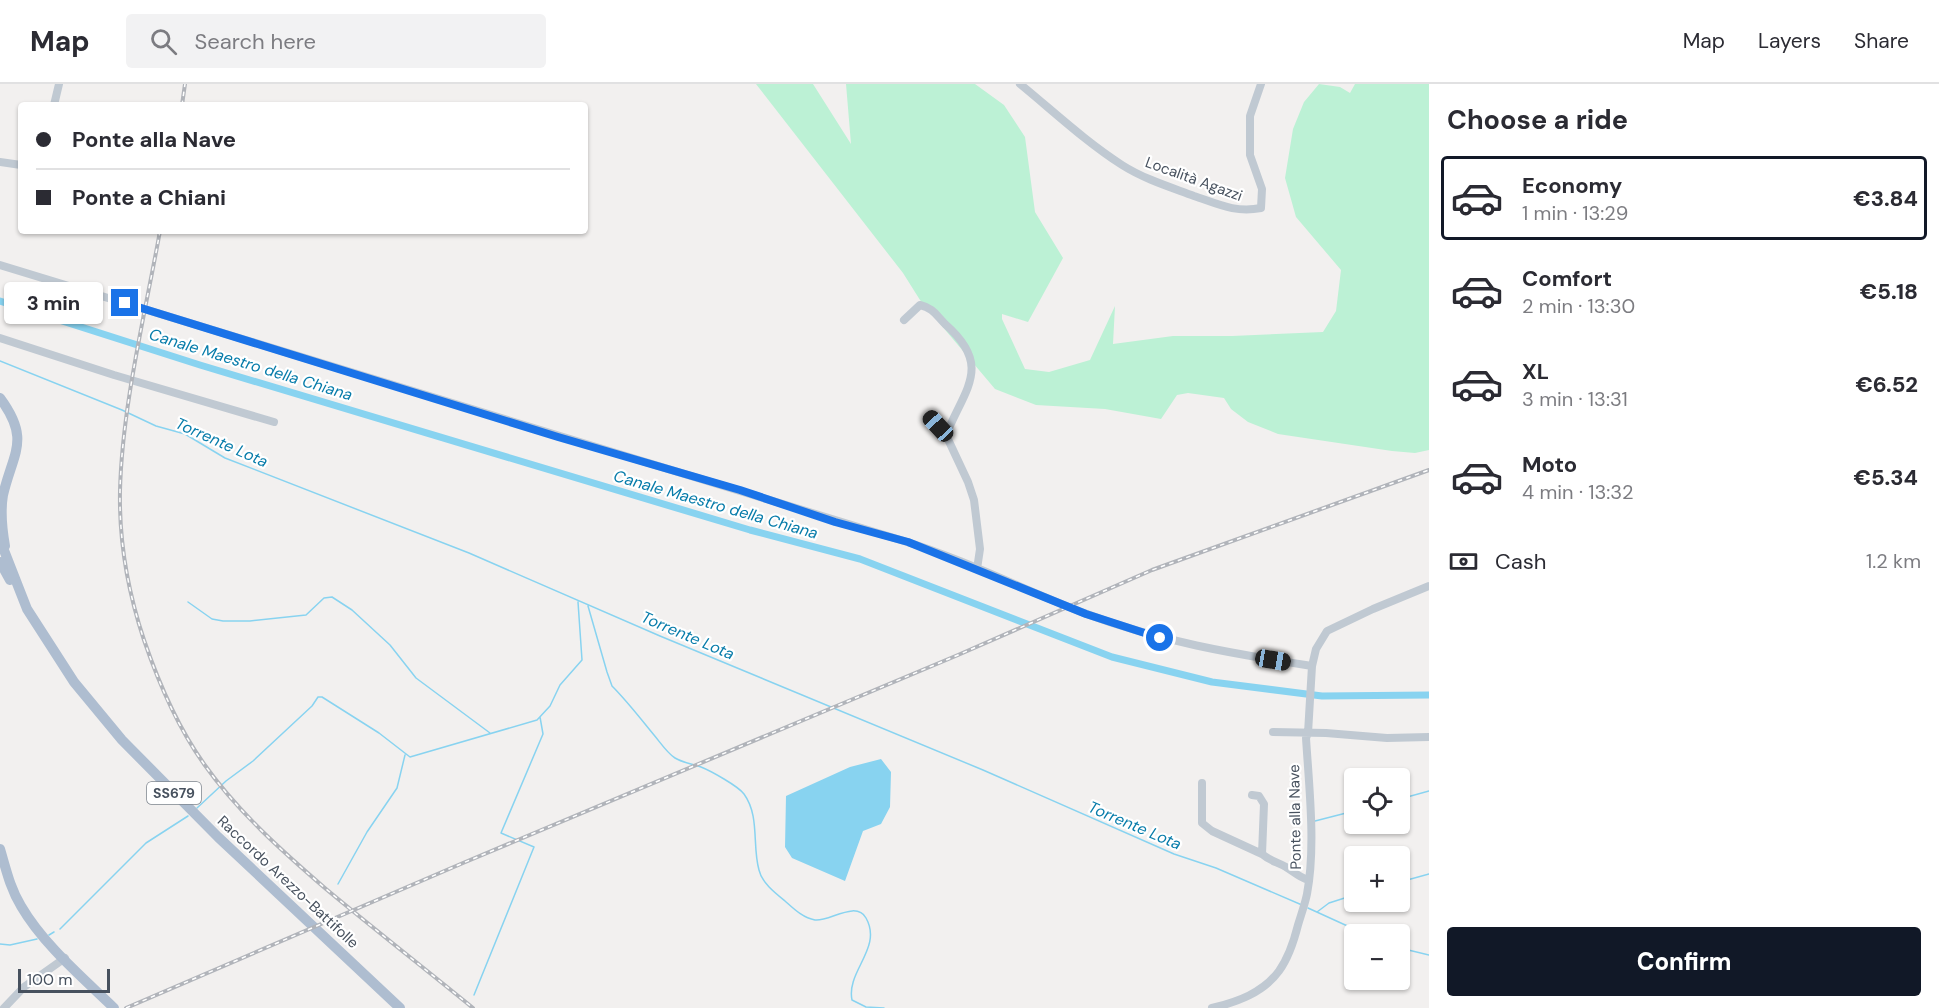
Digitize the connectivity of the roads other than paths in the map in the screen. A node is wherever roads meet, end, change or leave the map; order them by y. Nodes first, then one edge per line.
1 (58, 84) edge
2 (1020, 84) edge
3 (1261, 84) edge
4 (55, 102) edge
5 (0, 162) edge
6 (18, 165) edge
7 (0, 266) edge
8 (904, 320) dead end
9 (0, 338) edge
10 (0, 398) edge
11 (929, 417) dead end
12 (274, 422) dead end
13 (946, 435) junction
14 (10, 473) junction
15 (0, 480) edge
16 (0, 540) edge
17 (3, 558) edge
18 (977, 569) junction
19 (1429, 586) edge
20 (1312, 669) junction
21 (1308, 728) junction
22 (1273, 732) dead end
23 (1429, 737) edge
24 (1202, 783) dead end
25 (1252, 795) dead end
26 (0, 849) edge
27 (1262, 854) junction
28 (1308, 880) junction
29 (65, 958) junction
30 (4, 1008) edge
31 (114, 1008) edge
32 (400, 1008) edge
33 (1212, 1008) edge

1 - 4 street
2 - 3 street, Località Agazzi
5 - 6 street
7 - 18 street
8 - 13 street
9 - 12 street
10 - 14 main road
11 - 13 street
13 - 18 street
14 - 15 main road
14 - 17 main road
16 - 17 main road, Raccordo Arezzo-Battifolle / SS679
17 - 32 main road, Raccordo Arezzo-Battifolle / SS679
18 - 20 street
19 - 20 street, Ponte alla Nave
20 - 21 street, Ponte alla Nave
21 - 22 street
21 - 23 street
21 - 28 street, Ponte alla Nave
24 - 27 street
25 - 27 street
26 - 29 main road
27 - 28 street
28 - 33 street, Ponte alla Nave
29 - 30 street
29 - 31 main road

